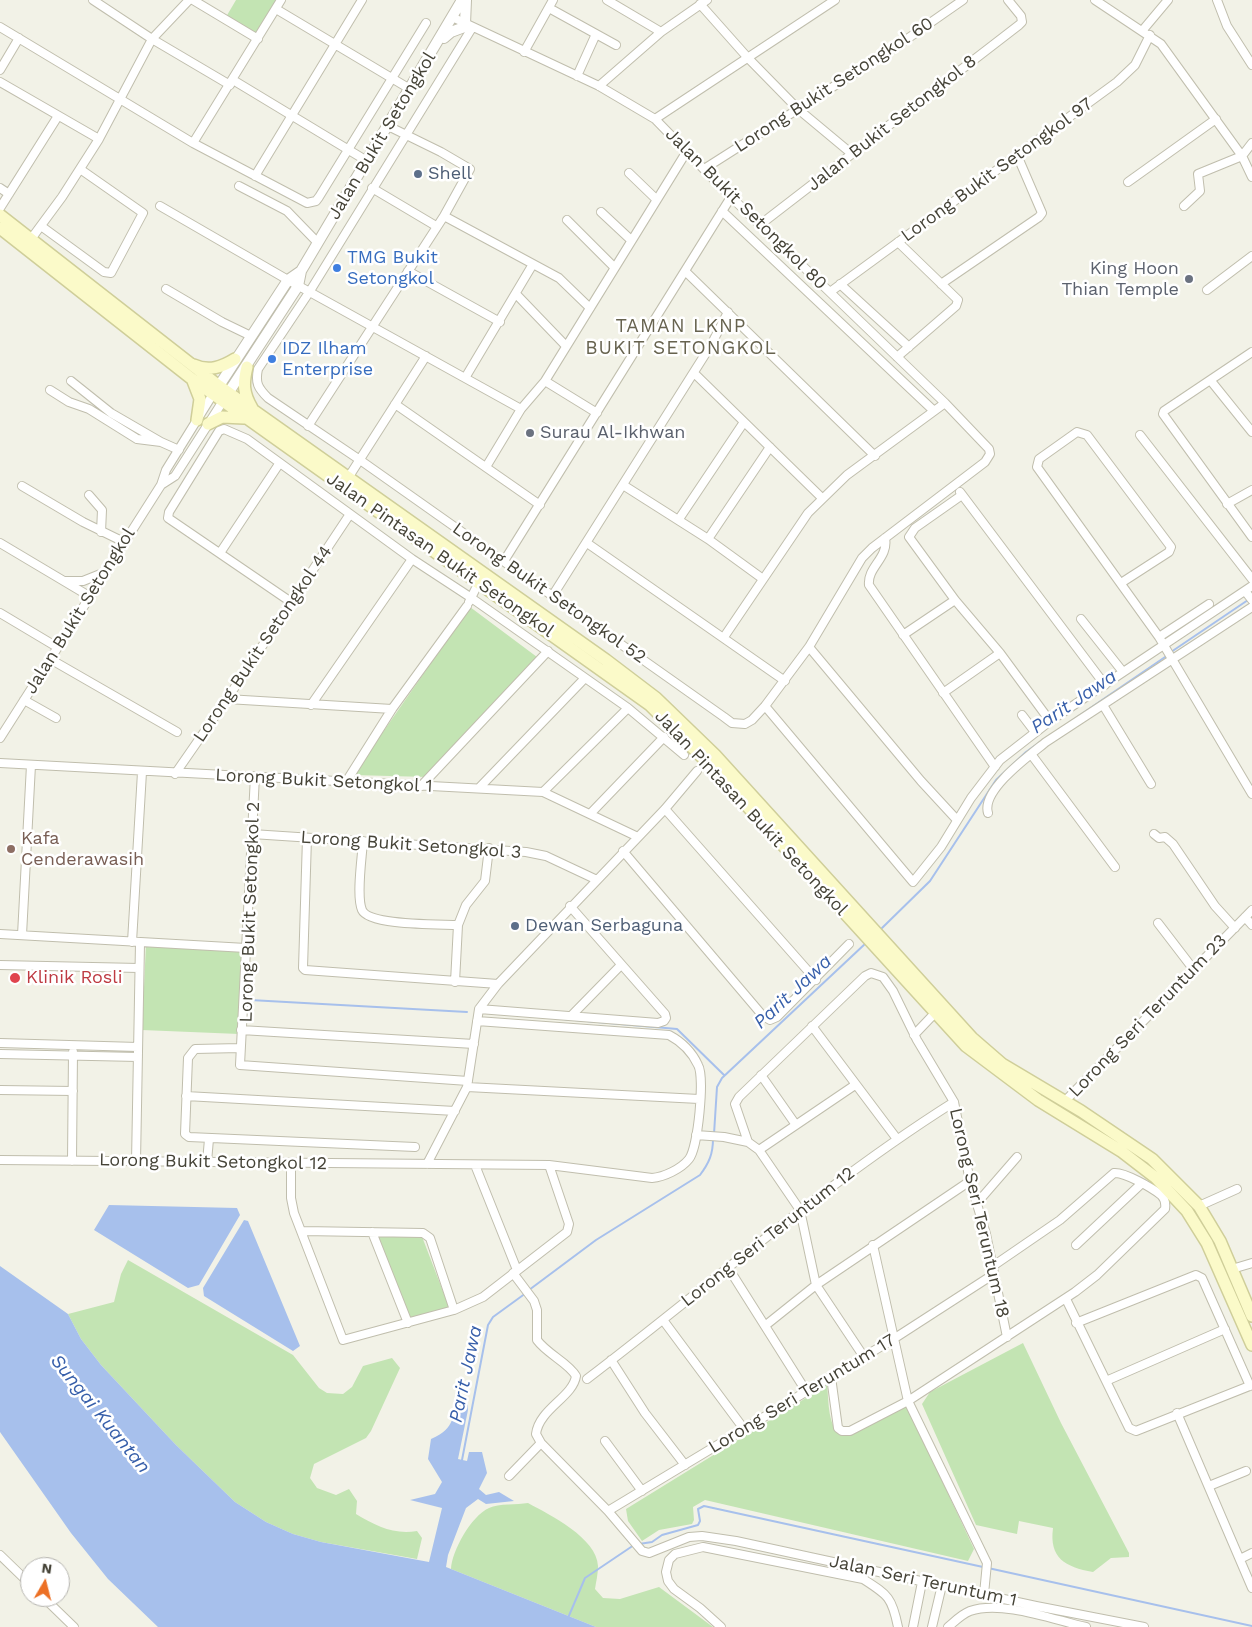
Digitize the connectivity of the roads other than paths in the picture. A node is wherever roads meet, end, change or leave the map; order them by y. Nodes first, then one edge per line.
1 (93, 0) edge
2 (191, 0) edge
3 (281, 0) edge
4 (362, 0) edge
5 (464, 0) edge
6 (553, 0) edge
7 (607, 0) edge
8 (835, 0) edge
9 (963, 0) edge
10 (1008, 0) edge
11 (1095, 0) edge
12 (1168, 0) edge
13 (1217, 0) edge
14 (704, 2) edge
15 (549, 8) junction
16 (276, 9) junction
17 (452, 17) junction
18 (426, 23) dead end
19 (468, 26) junction
20 (0, 27) edge
21 (1142, 31) junction
22 (661, 32) junction
23 (596, 34) junction
24 (1150, 35) junction
25 (19, 38) junction
26 (152, 39) junction
27 (258, 39) junction
28 (335, 44) junction
29 (438, 44) junction
30 (616, 45) dead end
31 (524, 52) junction
32 (748, 58) junction
33 (1252, 65) edge
34 (0, 70) edge
35 (577, 76) junction
36 (392, 78) junction
37 (0, 82) edge
38 (231, 83) junction
39 (599, 86) junction
40 (410, 89) junction
41 (121, 99) junction
42 (798, 108) junction
43 (58, 116) junction
44 (292, 116) junction
45 (655, 119) junction
46 (1216, 119) junction
47 (388, 126) junction
48 (405, 134) junction
49 (99, 139) junction
50 (193, 143) junction
51 (1252, 143) edge
52 (349, 150) junction
53 (687, 151) junction
54 (852, 154) junction
55 (1017, 155) junction
56 (1242, 156) junction
57 (367, 161) junction
58 (80, 169) junction
59 (704, 169) junction
60 (629, 173) dead end
61 (255, 176) junction
62 (1252, 176) edge
63 (1128, 182) dead end
64 (239, 186) dead end
65 (0, 188) edge
66 (372, 188) junction
67 (9, 194) junction
68 (731, 197) junction
69 (656, 199) junction
70 (160, 206) dead end
71 (1184, 206) dead end
72 (0, 208) edge
73 (722, 211) junction
74 (601, 212) dead end
75 (0, 215) edge
76 (444, 216) junction
77 (567, 220) dead end
78 (761, 224) junction
79 (41, 226) junction
80 (436, 226) junction
81 (0, 228) edge
82 (31, 239) junction
83 (631, 240) junction
84 (898, 242) junction
85 (318, 243) junction
86 (1252, 256) edge
87 (533, 264) junction
88 (614, 267) junction
89 (301, 271) junction
90 (408, 271) junction
91 (685, 271) junction
92 (288, 280) junction
93 (840, 284) junction
94 (941, 284) junction
95 (298, 286) junction
96 (166, 289) dead end
97 (1207, 290) dead end
98 (310, 291) junction
99 (830, 292) junction
100 (516, 294) junction
101 (590, 308) junction
102 (728, 312) junction
103 (500, 322) junction
104 (371, 325) junction
105 (251, 336) junction
106 (566, 346) junction
107 (909, 347) junction
108 (1252, 352) edge
109 (426, 356) junction
110 (897, 358) junction
111 (186, 360) junction
112 (235, 360) junction
113 (247, 367) junction
114 (694, 373) junction
115 (465, 378) junction
116 (192, 379) junction
117 (71, 381) dead end
118 (544, 381) junction
119 (1211, 381) junction
120 (50, 390) dead end
121 (221, 394) junction
122 (945, 403) junction
123 (395, 404) junction
124 (522, 409) junction
125 (934, 411) junction
126 (597, 413) junction
127 (250, 414) junction
128 (203, 422) junction
129 (744, 422) junction
130 (308, 426) junction
131 (1252, 432) edge
132 (1140, 435) dead end
133 (161, 442) junction
134 (770, 447) junction
135 (179, 450) junction
136 (875, 456) junction
137 (358, 462) junction
138 (279, 464) junction
139 (486, 467) junction
140 (350, 475) junction
141 (161, 485) junction
142 (623, 485) junction
143 (955, 485) junction
144 (22, 486) dead end
145 (1252, 490) edge
146 (89, 495) dead end
147 (962, 495) junction
148 (822, 498) junction
149 (1227, 504) junction
150 (540, 505) junction
151 (350, 514) junction
152 (679, 520) junction
153 (101, 532) junction
154 (1252, 537) edge
155 (884, 538) junction
156 (708, 539) junction
157 (124, 542) junction
158 (0, 543) edge
159 (587, 543) junction
160 (220, 553) junction
161 (412, 559) junction
162 (504, 561) junction
163 (104, 573) junction
164 (763, 579) junction
165 (1252, 579) edge
166 (64, 581) junction
167 (1121, 583) junction
168 (482, 586) junction
169 (77, 588) junction
170 (1249, 593) edge
171 (553, 595) junction
172 (89, 596) junction
173 (473, 599) junction
174 (955, 600) junction
175 (291, 602) junction
176 (1209, 604) dead end
177 (1252, 606) edge
178 (79, 612) junction
179 (0, 613) edge
180 (1081, 619) dead end
181 (903, 635) junction
182 (1159, 636) junction
183 (724, 637) junction
184 (58, 646) junction
185 (809, 647) junction
186 (548, 650) junction
187 (1169, 652) junction
188 (1000, 654) junction
189 (50, 659) junction
190 (1123, 672) junction
191 (584, 678) junction
192 (785, 681) junction
193 (1105, 685) junction
194 (943, 693) junction
195 (24, 700) junction
196 (227, 700) junction
197 (311, 704) junction
198 (1103, 705) junction
199 (765, 706) junction
200 (628, 708) junction
201 (392, 709) junction
202 (1022, 715) dead end
203 (56, 718) dead end
204 (1050, 721) junction
205 (3, 725) edge
206 (177, 732) dead end
207 (1035, 732) junction
208 (664, 737) junction
209 (0, 738) edge
210 (1031, 754) junction
211 (684, 755) dead end
212 (0, 763) edge
213 (31, 766) junction
214 (995, 767) junction
215 (697, 771) dead end
216 (142, 772) junction
217 (174, 774) junction
218 (255, 776) junction
219 (346, 782) junction
220 (1151, 784) dead end
221 (421, 786) junction
222 (478, 788) junction
223 (543, 792) junction
224 (1252, 794) edge
225 (665, 809) junction
226 (591, 813) junction
227 (988, 813) dead end
228 (957, 820) junction
229 (252, 834) junction
230 (1154, 834) dead end
231 (638, 837) junction
232 (307, 838) junction
233 (363, 841) junction
234 (489, 848) junction
235 (623, 851) junction
236 (1115, 867) dead end
237 (596, 879) junction
238 (570, 906) junction
239 (1252, 910) edge
240 (1245, 917) junction
241 (1158, 923) dead end
242 (458, 925) junction
243 (1252, 925) edge
244 (1235, 928) junction
245 (867, 930) junction
246 (0, 934) edge
247 (22, 935) junction
248 (136, 942) junction
249 (879, 943) junction
250 (849, 944) dead end
251 (246, 948) junction
252 (0, 965) edge
253 (621, 965) junction
254 (139, 968) junction
255 (1194, 970) junction
256 (816, 980) junction
257 (455, 982) junction
258 (498, 984) junction
259 (479, 1009) junction
260 (935, 1013) junction
261 (572, 1015) junction
262 (477, 1021) junction
263 (812, 1026) junction
264 (241, 1030) junction
265 (914, 1035) junction
266 (0, 1043) edge
267 (474, 1044) junction
268 (73, 1045) junction
269 (138, 1047) junction
270 (240, 1048) junction
271 (0, 1054) edge
272 (73, 1056) junction
273 (138, 1057) junction
274 (761, 1075) junction
275 (468, 1084) junction
276 (855, 1085) junction
277 (0, 1090) edge
278 (73, 1091) junction
279 (186, 1096) junction
280 (699, 1099) junction
281 (1065, 1101) junction
282 (954, 1102) junction
283 (455, 1111) junction
284 (1081, 1111) junction
285 (1077, 1124) junction
286 (796, 1125) junction
287 (696, 1135) junction
288 (209, 1139) junction
289 (897, 1139) junction
290 (748, 1142) junction
291 (415, 1147) dead end
292 (759, 1150) junction
293 (1017, 1157) dead end
294 (0, 1160) edge
295 (72, 1161) junction
296 (136, 1162) junction
297 (207, 1162) junction
298 (291, 1163) junction
299 (427, 1164) junction
300 (475, 1165) junction
301 (549, 1165) junction
302 (970, 1180) junction
303 (1141, 1184) junction
304 (1237, 1189) dead end
305 (977, 1203) junction
306 (1199, 1206) junction
307 (800, 1210) junction
308 (303, 1231) junction
309 (372, 1232) junction
310 (873, 1245) junction
311 (1076, 1245) dead end
312 (1252, 1263) edge
313 (729, 1269) junction
314 (1232, 1269) junction
315 (994, 1270) junction
316 (515, 1273) junction
317 (816, 1285) junction
318 (1066, 1298) junction
319 (454, 1310) junction
320 (1252, 1316) edge
321 (663, 1320) junction
322 (408, 1323) junction
323 (1076, 1323) junction
324 (766, 1325) junction
325 (1225, 1329) junction
326 (1007, 1337) junction
327 (895, 1338) junction
328 (1252, 1345) edge
329 (864, 1357) junction
330 (611, 1360) junction
331 (831, 1377) junction
332 (587, 1379) dead end
333 (1106, 1381) junction
334 (1251, 1386) edge
335 (806, 1391) junction
336 (908, 1401) junction
337 (1177, 1413) junction
338 (744, 1429) junction
339 (604, 1442) dead end
340 (542, 1444) junction
341 (685, 1465) junction
342 (1246, 1471) dead end
343 (509, 1476) dead end
344 (1209, 1486) junction
345 (642, 1491) junction
346 (608, 1511) junction
347 (1252, 1553) edge
348 (0, 1555) edge
349 (1240, 1558) junction
350 (20, 1574) edge
351 (922, 1582) junction
352 (942, 1585) junction
353 (1252, 1588) edge
354 (984, 1594) junction
355 (53, 1607) edge
356 (74, 1627) edge
357 (721, 1627) edge
358 (898, 1627) edge
359 (913, 1627) edge
360 (932, 1627) edge
361 (948, 1627) edge
362 (1086, 1627) edge
363 (1144, 1627) edge

1 - 26 street
2 - 26 street
2 - 27 street
3 - 16 street
4 - 28 street
5 - 17 street, Jalan Bukit Setongkol
5 - 19 street
6 - 15 street
7 - 22 street
8 - 32 street
9 - 42 street, Lorong Bukit Setongkol 60
10 - 54 street, Jalan Bukit Setongkol 8
11 - 21 street
12 - 21 street
13 - 33 street
14 - 22 street
14 - 32 street
15 - 23 street
15 - 31 street
16 - 27 street
16 - 28 street
17 - 19 street, Jalan Bukit Setongkol 80
17 - 29 street, Jalan Bukit Setongkol
18 - 36 street, Jalan Bukit Setongkol
19 - 29 street
19 - 31 street, Jalan Bukit Setongkol 80
19 - 48 street, Lorong Bukit Setongkol 52
20 - 25 street, Jalan Bukit Setongkol
21 - 24 street
22 - 39 street
23 - 30 street
23 - 35 street
24 - 46 street
24 - 55 street, Lorong Bukit Setongkol 97
25 - 34 street
25 - 41 street, Jalan Bukit Setongkol
26 - 38 street
26 - 41 street
27 - 38 street
28 - 36 street
28 - 44 street
29 - 40 street, Jalan Bukit Setongkol
31 - 35 street, Jalan Bukit Setongkol 80
32 - 42 street
32 - 45 street
35 - 39 street, Jalan Bukit Setongkol 80
36 - 40 street
36 - 52 street, Jalan Bukit Setongkol
37 - 43 street
38 - 44 street
38 - 50 street
39 - 45 street, Jalan Bukit Setongkol 80
40 - 47 street, Jalan Bukit Setongkol
41 - 49 street
41 - 50 street, Jalan Bukit Setongkol
42 - 54 street
42 - 59 street, Lorong Bukit Setongkol 60
43 - 49 street
43 - 67 street
44 - 52 street
44 - 61 street
45 - 53 street, Jalan Bukit Setongkol 80
46 - 56 street
46 - 63 street
47 - 48 street
47 - 57 street, Jalan Bukit Setongkol
48 - 66 street, Lorong Bukit Setongkol 52
48 - 76 street
49 - 58 street
50 - 61 street, Jalan Bukit Setongkol
51 - 56 street
52 - 57 street
52 - 61 street, Jalan Bukit Setongkol
53 - 59 street, Jalan Bukit Setongkol 80
53 - 69 street
54 - 78 street, Jalan Bukit Setongkol 8
55 - 84 street, Lorong Bukit Setongkol 97
55 - 94 street
56 - 62 street
56 - 71 street
57 - 85 street, Jalan Bukit Setongkol
58 - 79 street
58 - 79 street
59 - 68 street, Jalan Bukit Setongkol 80
60 - 69 street
64 - 85 street
65 - 67 street
66 - 80 street
66 - 98 street, Lorong Bukit Setongkol 52
67 - 72 street
68 - 73 street
68 - 78 street, Jalan Bukit Setongkol 80
69 - 83 street
70 - 92 street
73 - 91 street
73 - 125 street
74 - 83 street
75 - 82 main road, Jalan Pintasan Bukit Setongkol
76 - 80 street
76 - 87 street
77 - 88 street
78 - 99 street, Jalan Bukit Setongkol 80
79 - 82 street
80 - 90 street
81 - 116 main road, Jalan Pintasan Bukit Setongkol
82 - 111 main road, Jalan Pintasan Bukit Setongkol
83 - 88 street
84 - 93 street, Lorong Bukit Setongkol 97
84 - 94 street
85 - 89 street, Jalan Bukit Setongkol
86 - 97 street
87 - 100 street
87 - 101 street
88 - 101 street
89 - 92 street, Jalan Bukit Setongkol
89 - 95 street, Jalan Bukit Setongkol
90 - 103 street
90 - 104 street
91 - 102 street
91 - 126 street
92 - 95 street
92 - 105 street, Jalan Bukit Setongkol
93 - 99 street, Lorong Bukit Setongkol 97
93 - 107 street
94 - 107 street
95 - 98 street
95 - 113 street, Jalan Bukit Setongkol
96 - 105 street
98 - 104 street
98 - 130 street, Lorong Bukit Setongkol 52
99 - 110 street, Jalan Bukit Setongkol 80
100 - 103 street
100 - 106 street
101 - 106 street
102 - 114 street
102 - 136 street
103 - 115 street
104 - 109 street
104 - 130 street
105 - 112 street, Jalan Bukit Setongkol
106 - 118 street
107 - 110 street
108 - 119 street
109 - 115 street
109 - 123 street
110 - 122 street, Jalan Bukit Setongkol 80
111 - 112 main road
111 - 121 main road, Jalan Pintasan Bukit Setongkol
112 - 121 street, Jalan Bukit Setongkol
113 - 121 street, Jalan Bukit Setongkol
113 - 127 main road
114 - 129 street
114 - 142 street
115 - 124 street
116 - 121 main road, Jalan Pintasan Bukit Setongkol
116 - 128 main road
117 - 133 street
118 - 124 street
118 - 126 street
119 - 131 street
119 - 149 street
120 - 133 street
121 - 127 main road, Jalan Pintasan Bukit Setongkol
121 - 128 street, Jalan Bukit Setongkol
121 - 128 street, Jalan Bukit Setongkol
122 - 125 street
122 - 143 street, Jalan Bukit Setongkol 80
123 - 137 street
123 - 139 street
124 - 139 street
125 - 136 street
126 - 150 street
127 - 128 main road
127 - 140 main road, Jalan Pintasan Bukit Setongkol
127 - 168 main road, Jalan Pintasan Bukit Setongkol
128 - 135 street, Jalan Bukit Setongkol
128 - 141 street, Jalan Bukit Setongkol
129 - 134 street
129 - 152 street
130 - 137 street, Lorong Bukit Setongkol 52
132 - 165 street
133 - 135 street
134 - 148 street
134 - 156 street
135 - 141 street, Jalan Bukit Setongkol
136 - 148 street
137 - 140 street
137 - 162 street, Lorong Bukit Setongkol 52
138 - 151 street
138 - 160 street
138 - 160 street
139 - 150 street
140 - 245 main road, Jalan Pintasan Bukit Setongkol
141 - 157 street, Jalan Bukit Setongkol
142 - 152 street
142 - 159 street
143 - 147 street
143 - 155 street
144 - 153 street
145 - 149 street
146 - 153 street
147 - 174 street
147 - 193 street
148 - 164 street
149 - 154 street
150 - 162 street
151 - 161 street
151 - 175 street, Lorong Bukit Setongkol 44
152 - 156 street
153 - 157 street
155 - 181 street
155 - 185 street
156 - 164 street
157 - 163 street, Jalan Bukit Setongkol
158 - 166 street
159 - 171 street
159 - 183 street
160 - 175 street
161 - 173 street
161 - 197 street
162 - 171 street, Lorong Bukit Setongkol 52
163 - 166 street
163 - 172 street, Jalan Bukit Setongkol
164 - 183 street
166 - 169 street
167 - 167 street
167 - 182 street
168 - 173 street
168 - 245 main road, Jalan Pintasan Bukit Setongkol
169 - 172 street
169 - 178 street
170 - 187 street
171 - 199 street, Lorong Bukit Setongkol 52
172 - 178 street, Jalan Bukit Setongkol
173 - 186 street
173 - 201 street
174 - 181 street
174 - 188 street
175 - 196 street, Lorong Bukit Setongkol 44
176 - 182 street
177 - 187 street
178 - 184 street, Jalan Bukit Setongkol
179 - 184 street
180 - 190 street
181 - 194 street
182 - 187 street
183 - 192 street
184 - 189 street, Jalan Bukit Setongkol
185 - 192 street
185 - 228 street
186 - 191 street
186 - 221 street
187 - 190 street
187 - 198 street
187 - 224 street
188 - 194 street
188 - 204 street
189 - 195 street, Jalan Bukit Setongkol
189 - 206 street
190 - 193 street
191 - 200 street
191 - 222 street
192 - 199 street
193 - 204 street
194 - 214 street
195 - 203 street
195 - 205 street, Jalan Bukit Setongkol
196 - 197 street
196 - 217 street, Lorong Bukit Setongkol 44
197 - 201 street
198 - 210 street
198 - 220 street
199 - 228 street
200 - 208 street
200 - 223 street
201 - 219 street
202 - 207 street
204 - 207 street
205 - 209 street, Jalan Bukit Setongkol
207 - 214 street
208 - 211 street
208 - 226 street
210 - 227 street
210 - 236 street
212 - 213 street, Lorong Bukit Setongkol 1
213 - 216 street, Lorong Bukit Setongkol 1
213 - 247 street
214 - 228 street
215 - 225 street
216 - 217 street, Lorong Bukit Setongkol 1
216 - 248 street
217 - 218 street, Lorong Bukit Setongkol 1
218 - 219 street, Lorong Bukit Setongkol 1
218 - 229 street, Lorong Bukit Setongkol 2
219 - 221 street, Lorong Bukit Setongkol 1
221 - 222 street, Lorong Bukit Setongkol 1
222 - 223 street, Lorong Bukit Setongkol 1
223 - 226 street, Lorong Bukit Setongkol 1
225 - 231 street
225 - 256 street
226 - 231 street, Lorong Bukit Setongkol 1
229 - 232 street, Lorong Bukit Setongkol 3
229 - 251 street, Lorong Bukit Setongkol 2
230 - 244 street
231 - 235 street
232 - 233 street, Lorong Bukit Setongkol 3
232 - 257 street
233 - 234 street, Lorong Bukit Setongkol 3
233 - 242 street
234 - 237 street, Lorong Bukit Setongkol 3
234 - 242 street
235 - 237 street
235 - 256 street
237 - 238 street
238 - 253 street
238 - 258 street
239 - 240 street, Lorong Seri Teruntum 23
240 - 243 street
240 - 244 street, Lorong Seri Teruntum 23
241 - 255 street
242 - 257 street
244 - 255 street, Lorong Seri Teruntum 23
245 - 249 main road, Jalan Pintasan Bukit Setongkol
246 - 247 street
247 - 248 street
248 - 251 street
248 - 254 street
249 - 260 main road, Jalan Pintasan Bukit Setongkol
249 - 281 main road, Jalan Pintasan Bukit Setongkol
250 - 256 street
251 - 264 street, Lorong Bukit Setongkol 2
252 - 254 street
253 - 261 street
253 - 261 street
254 - 269 street
255 - 281 street, Lorong Seri Teruntum 23
257 - 258 street
258 - 259 street
259 - 261 street
259 - 262 street
260 - 265 street
260 - 285 main road, Jalan Pintasan Bukit Setongkol
262 - 267 street
262 - 280 street, Lorong Bukit Setongkol 12
263 - 265 street, Lorong Seri Teruntum 18
263 - 274 street
263 - 276 street
264 - 267 street, Lorong Bukit Setongkol 2
264 - 270 street
265 - 282 street, Lorong Seri Teruntum 18
266 - 268 street
267 - 275 street
268 - 269 street
268 - 272 street
269 - 273 street
270 - 275 street
270 - 279 street
271 - 272 street
272 - 273 street
272 - 278 street
273 - 296 street
274 - 286 street
274 - 290 street
275 - 280 street
275 - 283 street
276 - 286 street
276 - 289 street
277 - 278 street
278 - 295 street
279 - 283 street
279 - 288 street
280 - 287 street, Lorong Bukit Setongkol 12
281 - 284 main road, Jalan Pintasan Bukit Setongkol
282 - 289 street, Lorong Seri Teruntum 12
282 - 302 street, Lorong Seri Teruntum 18
283 - 299 street
284 - 285 main road
284 - 306 main road, Jalan Pintasan Bukit Setongkol
285 - 328 main road, Jalan Pintasan Bukit Setongkol
286 - 292 street
287 - 290 street
287 - 301 street, Lorong Bukit Setongkol 12
288 - 291 street
288 - 297 street
289 - 307 street, Lorong Seri Teruntum 12
290 - 292 street
292 - 307 street
293 - 305 street
294 - 295 street, Lorong Bukit Setongkol 12
295 - 296 street, Lorong Bukit Setongkol 12
296 - 297 street, Lorong Bukit Setongkol 12
297 - 298 street, Lorong Bukit Setongkol 12
298 - 299 street, Lorong Bukit Setongkol 12
298 - 308 street
299 - 300 street, Lorong Bukit Setongkol 12
300 - 301 street, Lorong Bukit Setongkol 12
300 - 316 street
301 - 316 street
302 - 305 street, Lorong Seri Teruntum 18
302 - 310 street
303 - 311 street
303 - 315 street, Lorong Seri Teruntum 17
303 - 318 street, Lorong Seri Teruntum 17
304 - 306 street
305 - 315 street, Lorong Seri Teruntum 18
306 - 314 main road, Jalan Pintasan Bukit Setongkol
307 - 313 street, Lorong Seri Teruntum 12
307 - 317 street
308 - 309 street
308 - 322 street
309 - 319 street
309 - 322 street
310 - 317 street
310 - 327 street
312 - 314 street
313 - 321 street, Lorong Seri Teruntum 12
313 - 324 street
314 - 320 main road, Jalan Pintasan Bukit Setongkol
315 - 326 street, Lorong Seri Teruntum 18
315 - 327 street, Lorong Seri Teruntum 17
316 - 319 street
316 - 340 street
317 - 324 street
317 - 329 street
318 - 323 street
318 - 326 street
319 - 322 street
321 - 330 street, Lorong Seri Teruntum 12
321 - 338 street
323 - 325 street
323 - 333 street
324 - 335 street
325 - 333 street
325 - 334 street
326 - 336 street
327 - 329 street, Lorong Seri Teruntum 17
327 - 336 street
329 - 331 street, Lorong Seri Teruntum 17
330 - 332 street, Lorong Seri Teruntum 12
330 - 341 street
331 - 335 street, Lorong Seri Teruntum 17
331 - 336 street
333 - 337 street
334 - 337 street
335 - 338 street, Lorong Seri Teruntum 17
336 - 354 street
337 - 344 street
338 - 341 street, Lorong Seri Teruntum 17
339 - 345 street
340 - 343 street
340 - 346 street
341 - 345 street, Lorong Seri Teruntum 17
342 - 344 street
344 - 349 street
345 - 346 street, Lorong Seri Teruntum 17
346 - 351 street, Jalan Seri Teruntum 1
347 - 349 street
348 - 350 street
349 - 353 street
351 - 352 street, Jalan Seri Teruntum 1
351 - 359 street
352 - 354 street, Jalan Seri Teruntum 1
352 - 360 street
354 - 363 street, Jalan Seri Teruntum 1
355 - 356 street
357 - 358 street
361 - 362 street

